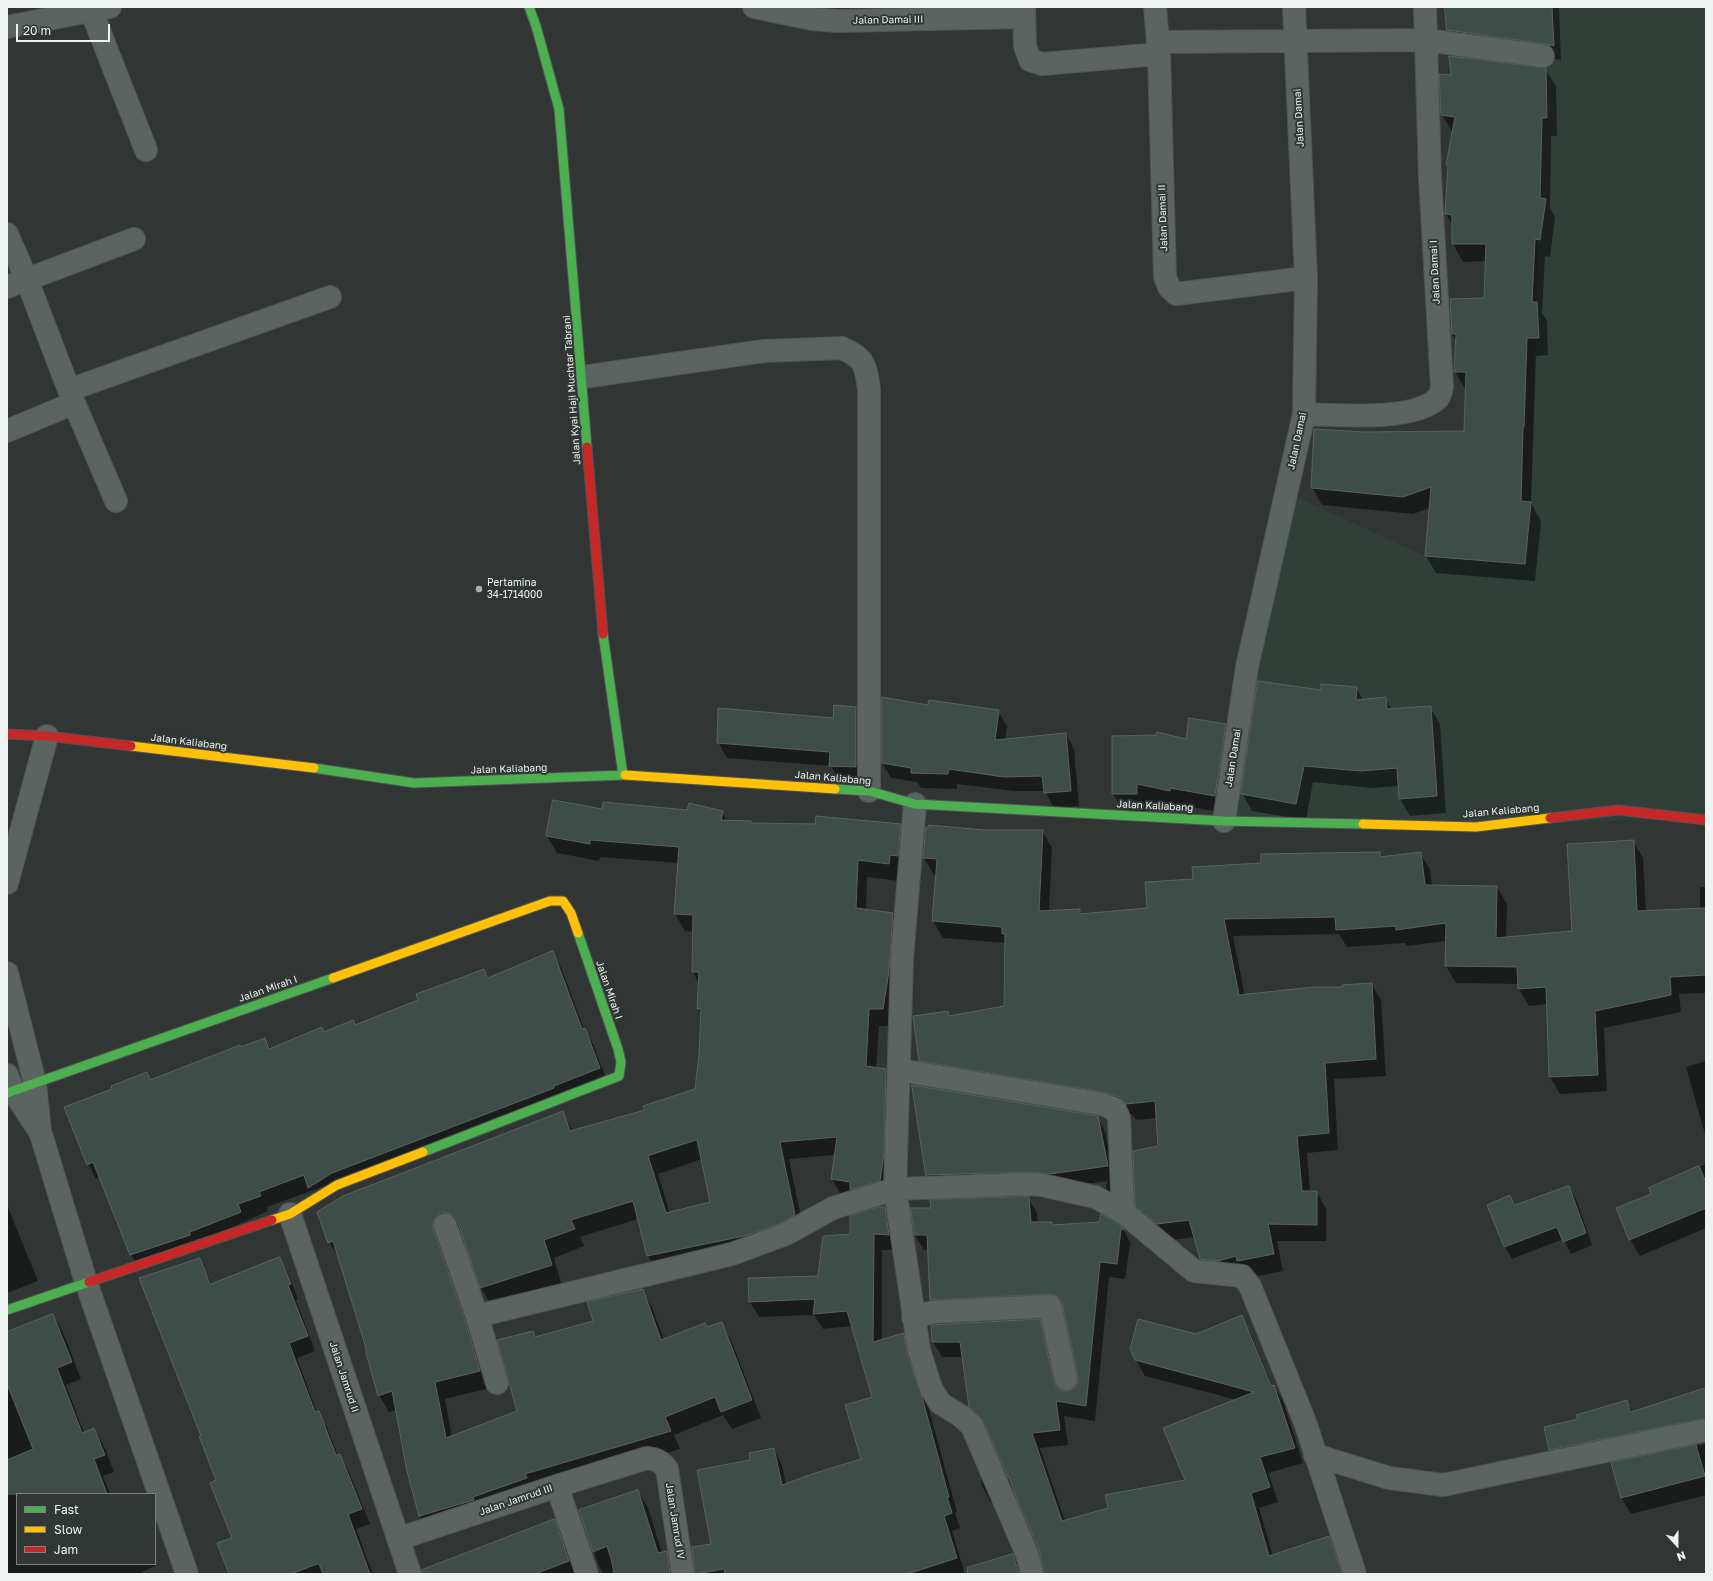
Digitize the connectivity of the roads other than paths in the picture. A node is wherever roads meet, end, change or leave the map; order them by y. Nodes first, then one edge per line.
1 (529, 7) edge
2 (754, 7) edge
3 (1155, 7) edge
4 (1294, 7) edge
5 (1425, 7) edge
6 (100, 9) edge
7 (1024, 12) edge
8 (896, 13) edge
9 (7, 27) edge
10 (1295, 40) junction
11 (1426, 40) junction
12 (1159, 48) junction
13 (1543, 56) dead end
14 (146, 150) dead end
15 (7, 234) edge
16 (134, 239) dead end
17 (1306, 278) junction
18 (17, 284) edge
19 (330, 297) dead end
20 (583, 377) junction
21 (72, 397) junction
22 (1304, 414) junction
23 (7, 430) edge
24 (116, 501) dead end
25 (7, 734) edge
26 (47, 736) junction
27 (623, 776) junction
28 (869, 791) junction
29 (915, 804) junction
30 (1706, 820) edge
31 (1224, 821) junction
32 (7, 883) edge
33 (7, 973) edge
34 (899, 1070) junction
35 (35, 1083) junction
36 (9, 1087) edge
37 (40, 1131) junction
38 (895, 1189) junction
39 (1123, 1212) junction
40 (290, 1214) junction
41 (445, 1226) dead end
42 (86, 1282) junction
43 (7, 1310) edge
44 (478, 1316) junction
45 (913, 1317) junction
46 (1066, 1380) dead end
47 (497, 1383) dead end
48 (1706, 1430) edge
49 (1315, 1455) junction
50 (666, 1469) joint
51 (557, 1486) junction
52 (398, 1540) junction
53 (187, 1574) edge
54 (410, 1574) edge
55 (587, 1574) edge
56 (683, 1574) edge
57 (1032, 1574) edge
58 (1355, 1574) edge

1 - 20 street, Jalan Kyai Haji Muchtar Tabrani
2 - 8 street, Jalan Damai III
3 - 12 street, Jalan Damai II
4 - 10 street, Jalan Damai
5 - 11 street, Jalan Damai I
6 - 9 street
6 - 14 street
7 - 8 street, Jalan Damai III
7 - 12 street, Jalan Damai III
10 - 11 street
10 - 12 street
10 - 17 street, Jalan Damai
11 - 13 street
11 - 22 street, Jalan Damai I
12 - 17 street, Jalan Damai II
15 - 18 street
16 - 18 street
17 - 22 street, Jalan Damai
18 - 21 street
19 - 21 street
20 - 27 street, Jalan Kyai Haji Muchtar Tabrani
20 - 28 street
21 - 23 street
21 - 24 street
22 - 31 street, Jalan Damai
25 - 26 street, Jalan Kaliabang
26 - 27 street, Jalan Kaliabang
26 - 32 street
27 - 28 street, Jalan Kaliabang
28 - 29 street, Jalan Kaliabang
29 - 31 street, Jalan Kaliabang
29 - 34 street
30 - 31 street, Jalan Kaliabang
33 - 35 street
34 - 38 street
34 - 39 street
35 - 36 street
35 - 37 street
35 - 40 street, Jalan Mirah I
36 - 37 street
37 - 42 street
38 - 39 street
38 - 44 street
38 - 45 street
39 - 49 street
40 - 42 street, Jalan Mirah I
40 - 52 street, Jalan Jamrud II
41 - 44 street
42 - 43 street, Jalan Mirah I
42 - 53 street
44 - 47 street
45 - 46 street
45 - 57 street
48 - 49 street
49 - 58 street
50 - 51 street, Jalan Jamrud III
50 - 56 street, Jalan Jamrud IV
51 - 52 street, Jalan Jamrud III
51 - 55 street
52 - 54 street

